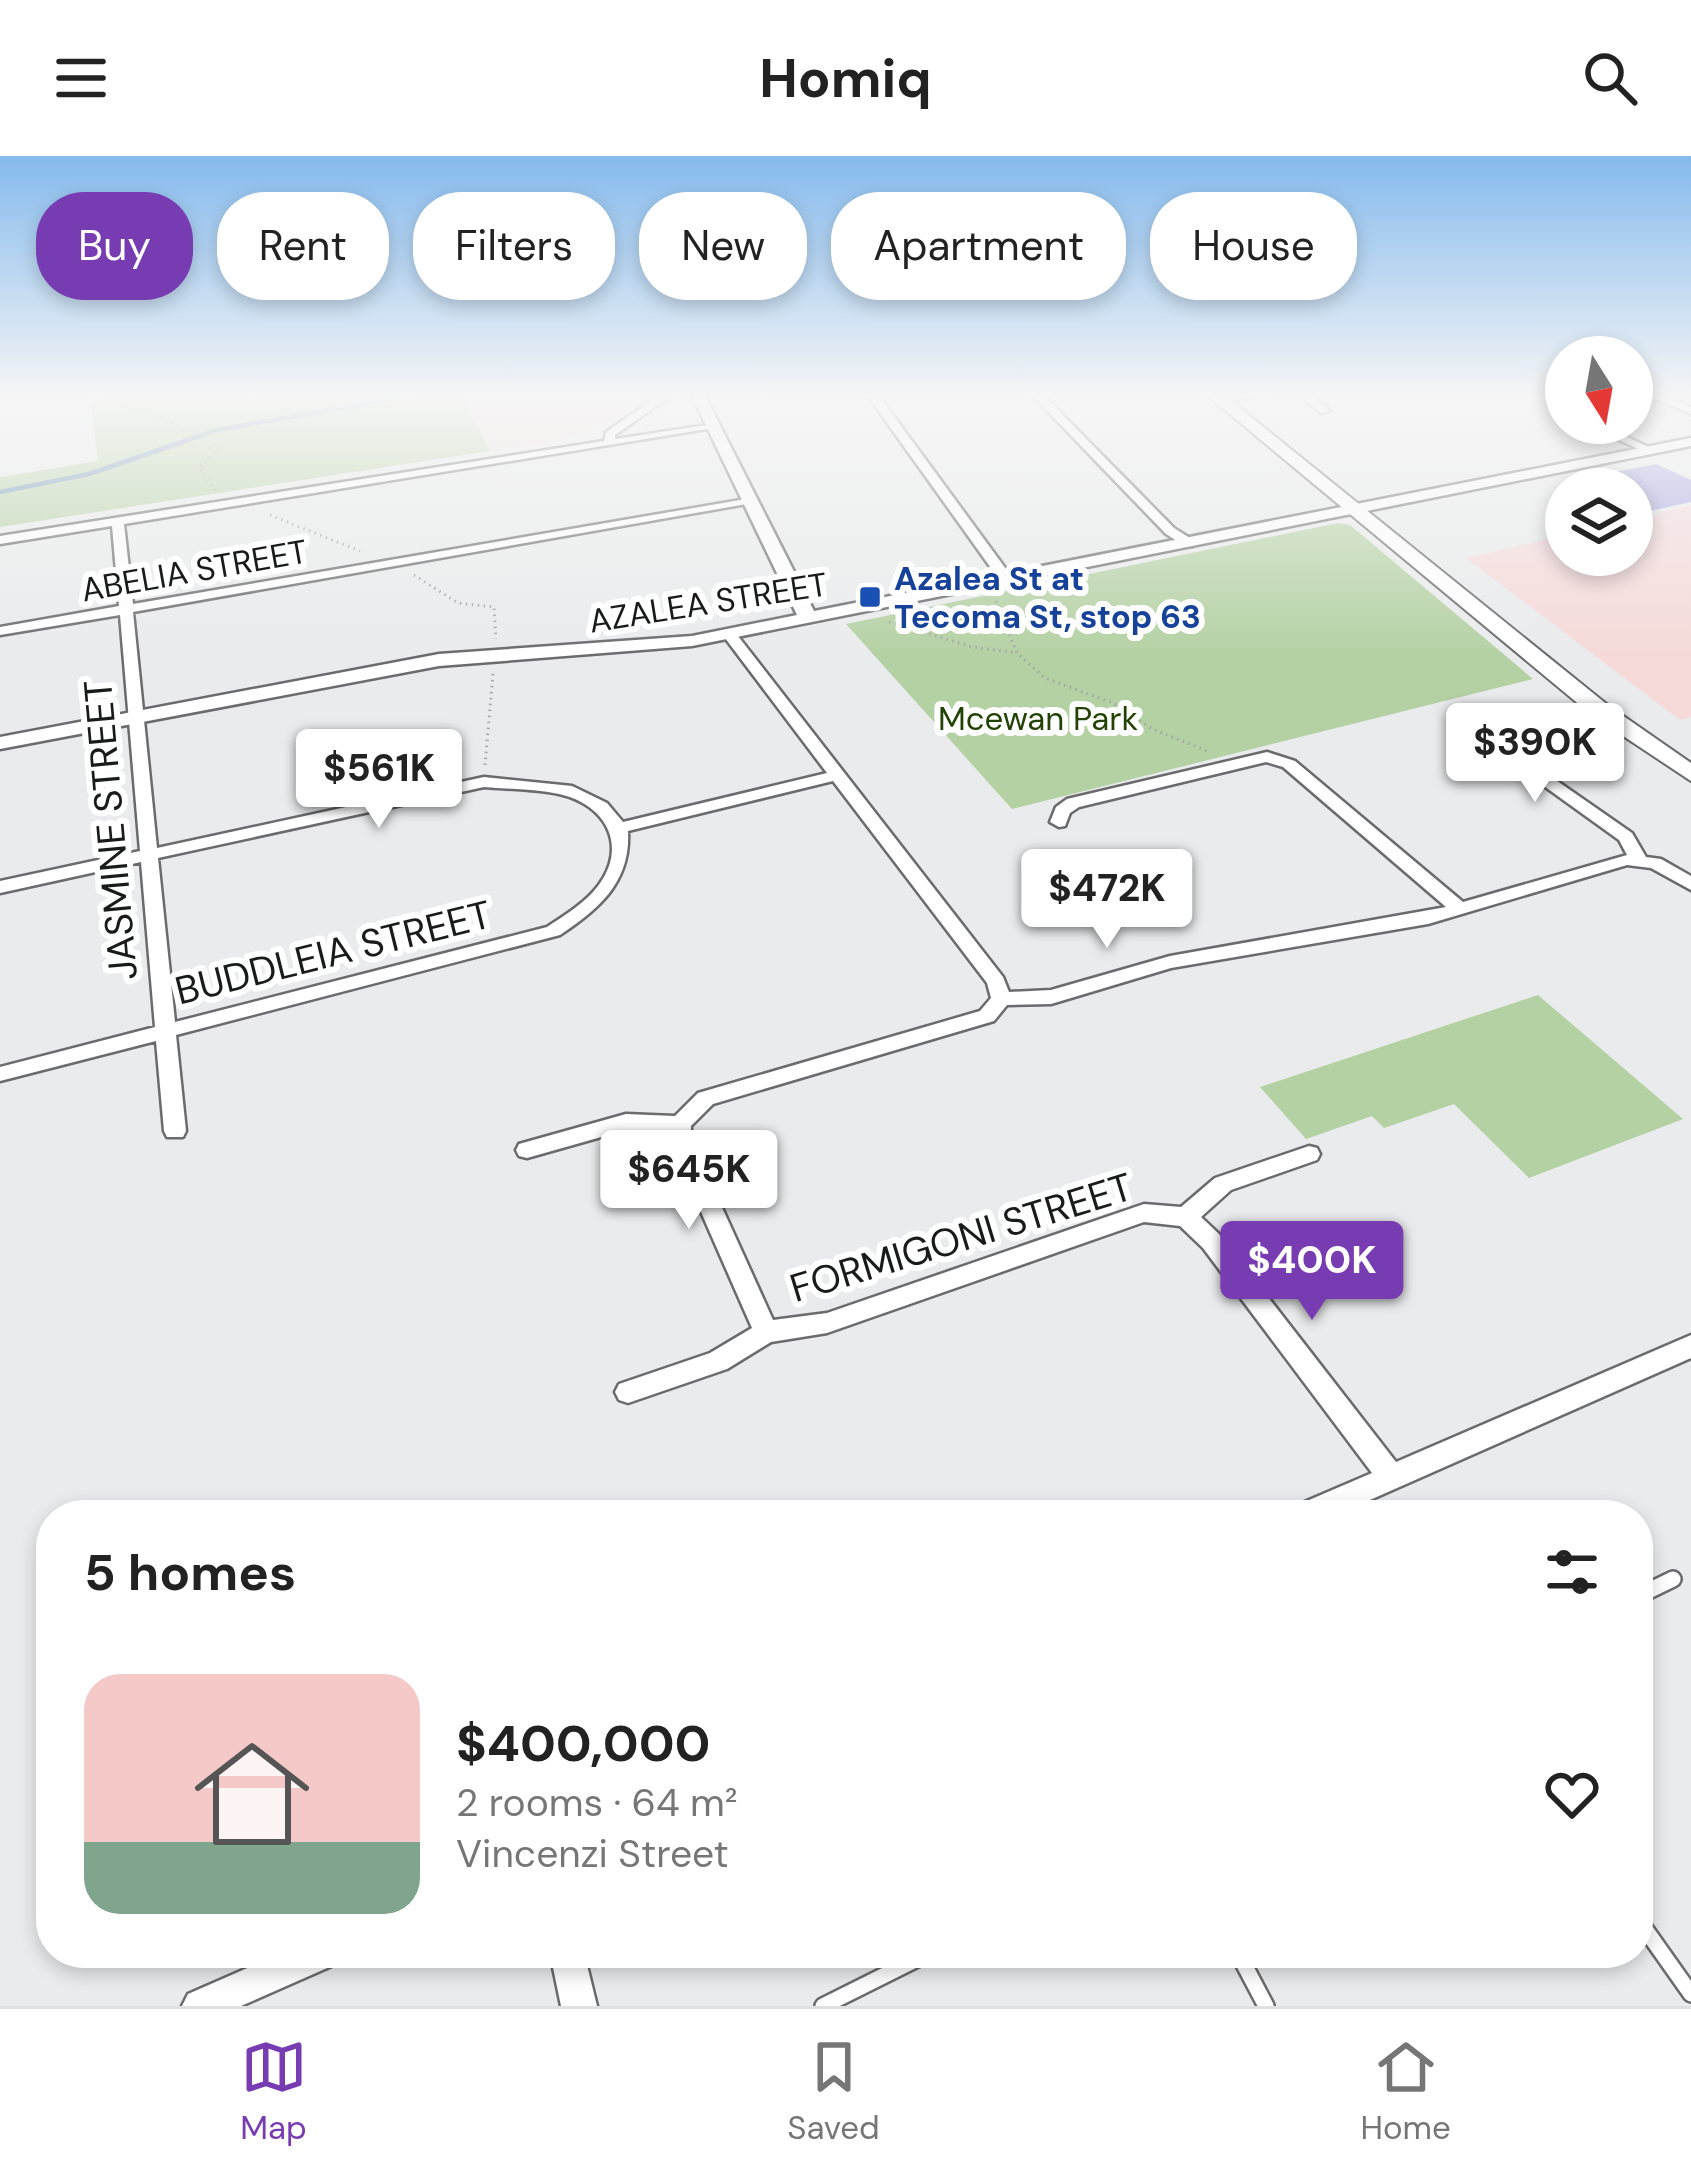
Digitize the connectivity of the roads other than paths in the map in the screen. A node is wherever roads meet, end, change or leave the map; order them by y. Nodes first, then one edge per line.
1 (359, 482) edge
2 (742, 482) edge
3 (935, 482) edge
4 (1122, 482) edge
5 (1319, 482) edge
6 (1492, 482) edge
7 (752, 502) junction
8 (1352, 510) junction
9 (118, 522) junction
10 (0, 540) edge
11 (1189, 543) junction
12 (1006, 579) junction
13 (125, 609) junction
14 (808, 618) junction
15 (0, 631) edge
16 (729, 634) junction
17 (136, 717) junction
18 (1463, 722) dead end
19 (0, 743) edge
20 (1691, 774) edge
21 (837, 775) junction
22 (1060, 822) dead end
23 (619, 828) junction
24 (146, 854) junction
25 (1638, 859) junction
26 (1691, 884) edge
27 (0, 887) edge
28 (1461, 910) junction
29 (1000, 999) junction
30 (165, 1032) junction
31 (0, 1075) edge
32 (680, 1124) junction
33 (175, 1131) dead end
34 (527, 1150) dead end
35 (1309, 1154) dead end
36 (1186, 1217) junction
37 (766, 1332) junction
38 (1691, 1346) edge
39 (628, 1392) dead end
40 (1391, 1477) junction
41 (1340, 1500) edge
42 (1673, 1579) dead end
43 (1653, 1589) edge
44 (1653, 1940) edge
45 (287, 1968) edge
46 (570, 1968) edge
47 (899, 1968) edge
48 (1246, 1968) edge
49 (1691, 1994) edge
50 (200, 2006) edge
51 (579, 2006) edge
52 (823, 2006) edge
53 (1266, 2006) edge

1 - 9 street
2 - 7 street
3 - 12 street
4 - 11 street
5 - 8 main road
6 - 8 street, AZALEA STREET
7 - 13 street, ABELIA STREET
7 - 14 street
8 - 11 street, AZALEA STREET
8 - 20 main road
9 - 10 street
9 - 13 street, JASMINE STREET
11 - 12 street, AZALEA STREET
12 - 14 street, AZALEA STREET
13 - 15 street, ABELIA STREET
13 - 17 street, JASMINE STREET
14 - 16 street, AZALEA STREET
16 - 17 street, AZALEA STREET
16 - 21 street
17 - 19 street, AZALEA STREET
17 - 24 street, JASMINE STREET
18 - 25 street
21 - 23 street
21 - 29 street
22 - 28 street
23 - 24 street
23 - 30 street, BUDDLEIA STREET
24 - 27 street
24 - 30 street, JASMINE STREET
25 - 26 street
25 - 28 street
28 - 29 street
29 - 32 street
30 - 31 street, BUDDLEIA STREET
30 - 33 street, JASMINE STREET
32 - 34 street
32 - 37 street
35 - 36 street, FORMIGONI STREET
36 - 37 street, FORMIGONI STREET
36 - 40 street
37 - 39 street, FORMIGONI STREET
38 - 40 street
40 - 41 street
42 - 43 lane
44 - 49 lane
45 - 50 street
46 - 51 street
47 - 52 lane
48 - 53 lane

